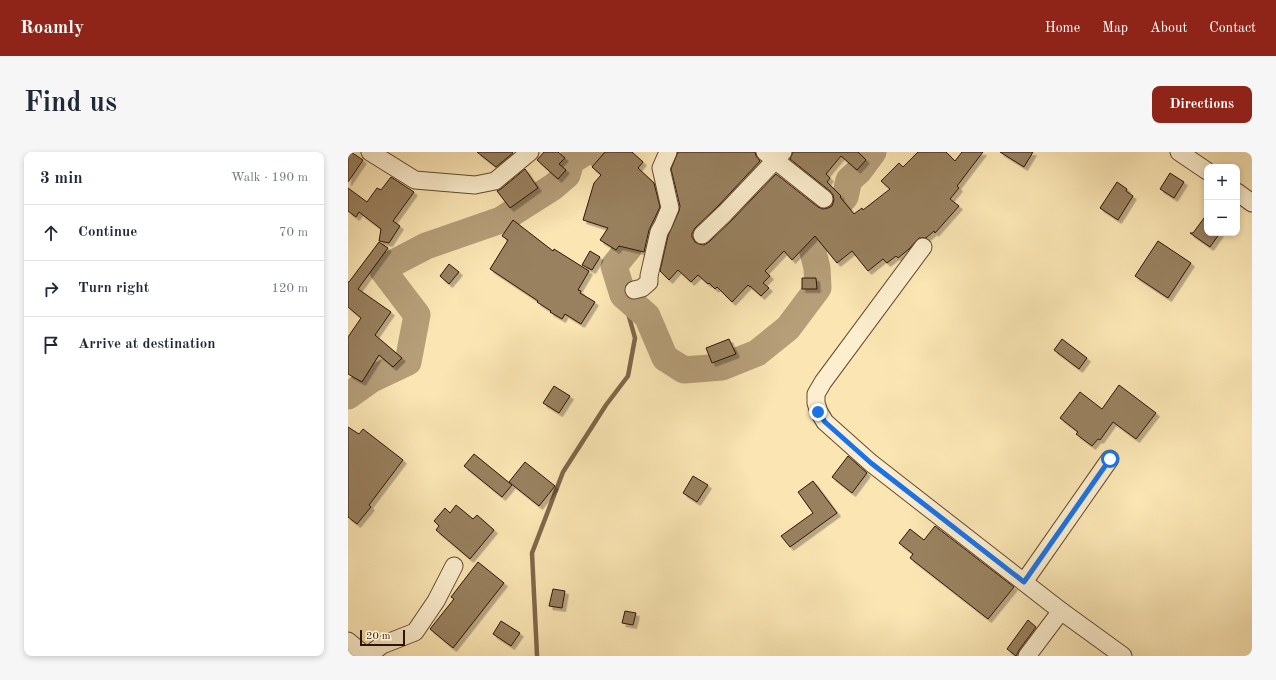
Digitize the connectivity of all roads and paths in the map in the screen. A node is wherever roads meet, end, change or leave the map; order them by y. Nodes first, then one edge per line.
1 (370, 152) edge
2 (530, 152) edge
3 (668, 152) edge
4 (1179, 152) edge
5 (774, 155) edge
6 (1204, 169) edge
7 (1240, 194) edge
8 (824, 199) dead end
9 (1252, 202) edge
10 (702, 236) dead end
11 (923, 247) dead end
12 (634, 290) dead end
13 (1110, 459) dead end
14 (454, 566) dead end
15 (1024, 582) junction
16 (1061, 611) junction
17 (348, 641) edge
18 (367, 656) edge
19 (1027, 656) edge
20 (1123, 656) edge

1 - 2 street
3 - 12 street
4 - 6 street
5 - 8 street
5 - 10 street
7 - 9 street
11 - 15 street
13 - 15 street
14 - 18 street
15 - 16 street
16 - 19 street
16 - 20 street
17 - 18 street

